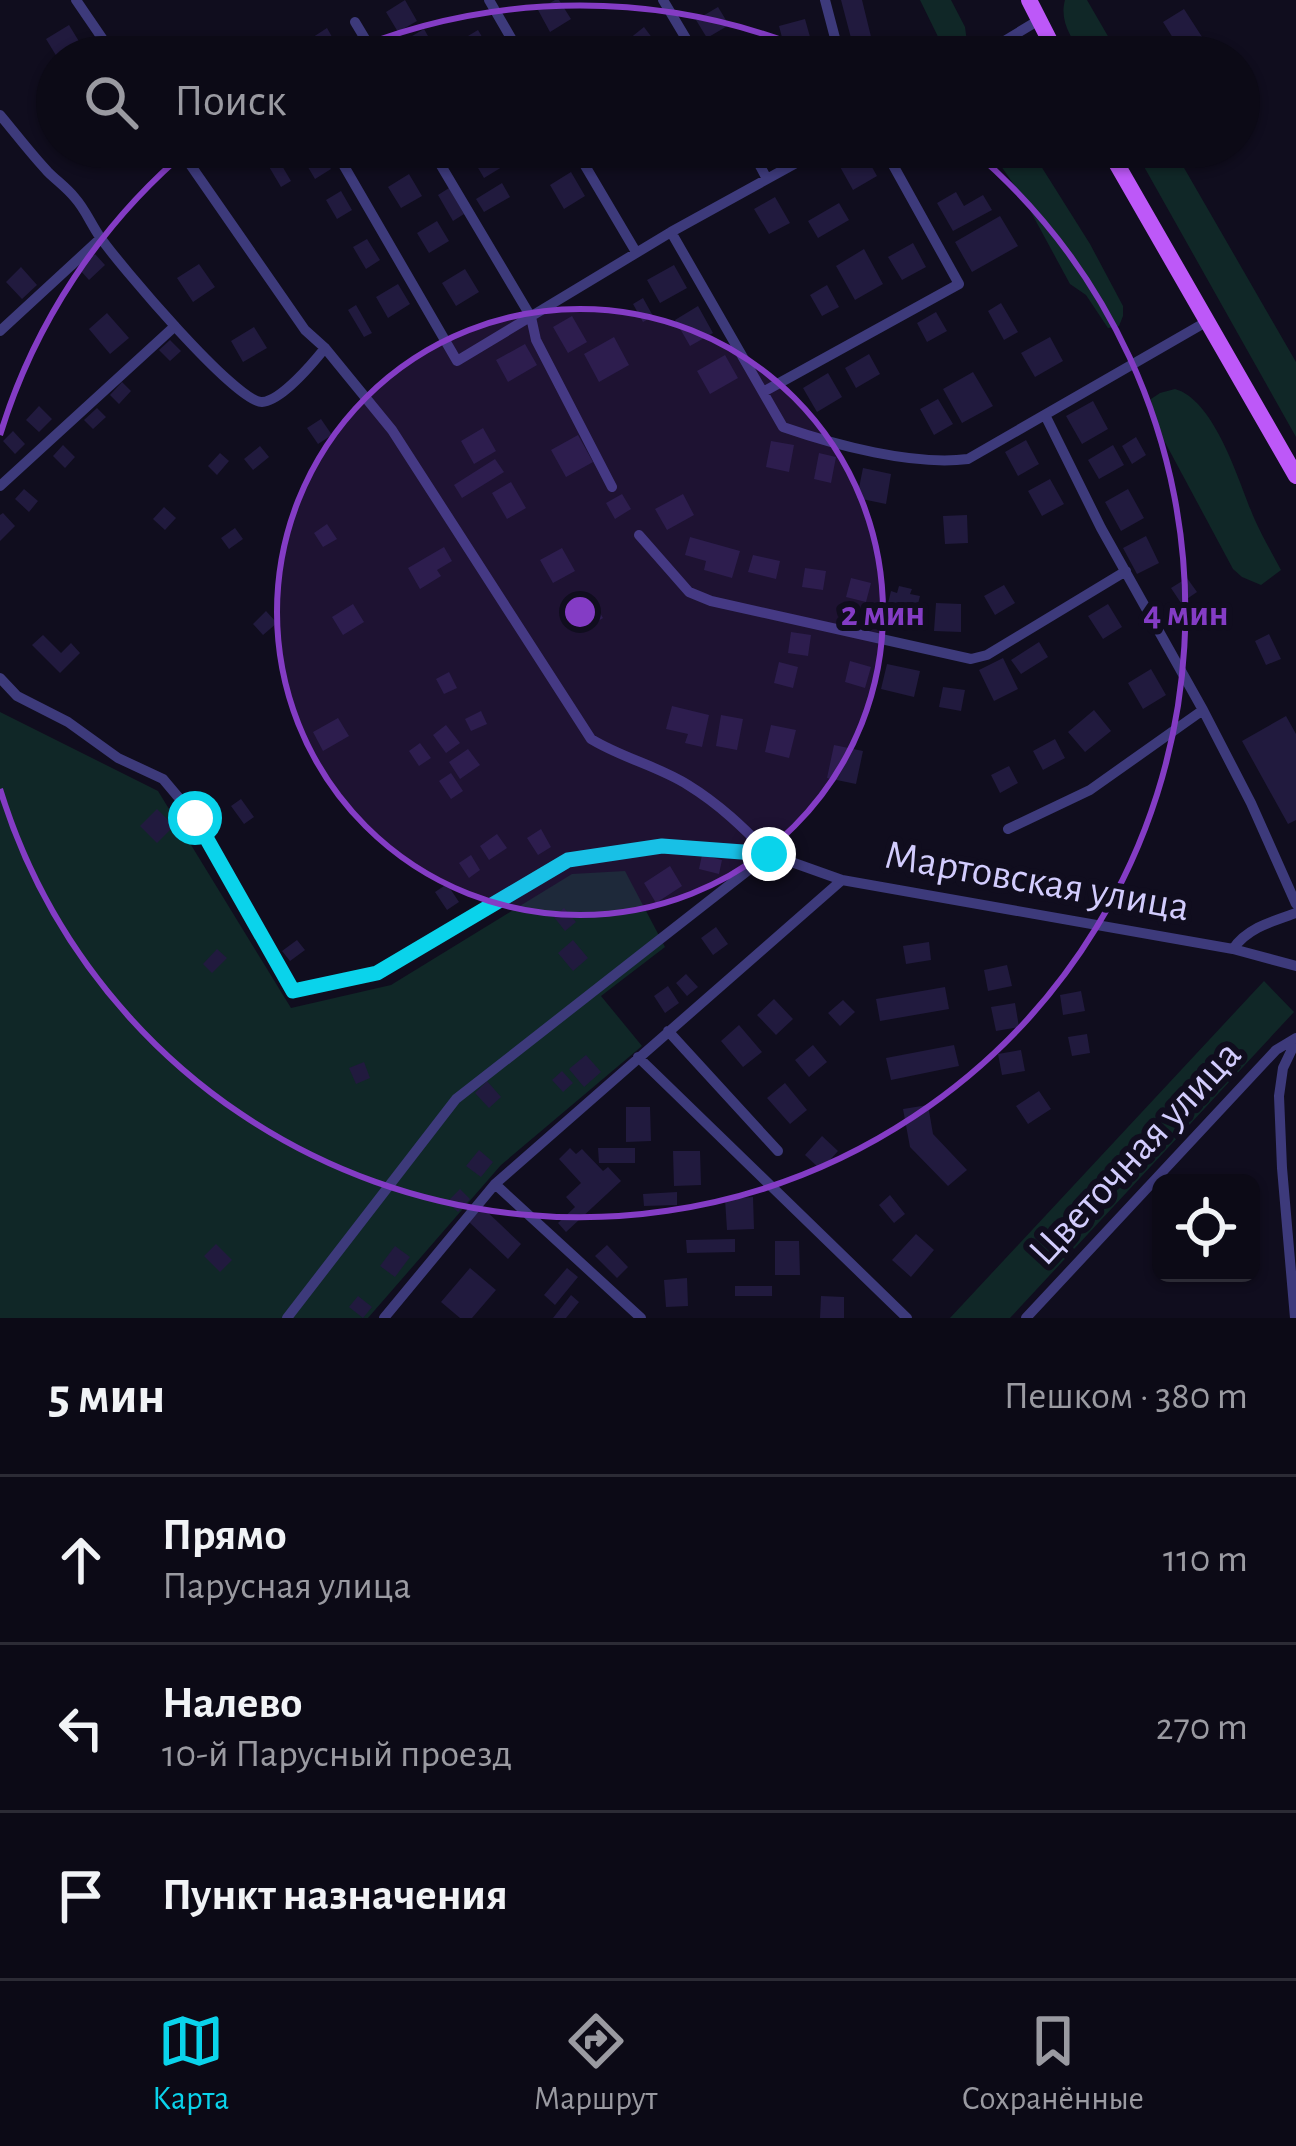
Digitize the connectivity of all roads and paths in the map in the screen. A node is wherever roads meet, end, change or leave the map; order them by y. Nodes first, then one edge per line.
1 (76, 0) edge
2 (489, 0) edge
3 (664, 0) edge
4 (826, 0) edge
5 (1029, 0) edge
6 (1039, 20) junction
7 (356, 22) dead end
8 (101, 36) edge
9 (364, 36) edge
10 (510, 36) edge
11 (685, 36) edge
12 (835, 36) edge
13 (1013, 36) edge
14 (1047, 36) edge
15 (0, 115) edge
16 (36, 158) edge
17 (44, 168) edge
18 (193, 168) edge
19 (345, 168) edge
20 (442, 168) edge
21 (586, 168) edge
22 (762, 168) edge
23 (787, 168) edge
24 (895, 168) edge
25 (1119, 168) edge
26 (767, 179) junction
27 (671, 232) junction
28 (101, 238) junction
29 (636, 252) junction
30 (531, 317) junction
31 (1206, 322) junction
32 (175, 326) junction
33 (0, 331) edge
34 (325, 348) junction
35 (763, 392) junction
36 (1045, 415) junction
37 (1296, 476) edge
38 (0, 486) edge
39 (612, 487) dead end
40 (639, 535) dead end
41 (1126, 571) junction
42 (0, 679) edge
43 (1203, 710) junction
44 (1008, 830) dead end
45 (769, 854) junction
46 (842, 880) junction
47 (1296, 904) edge
48 (1296, 913) edge
49 (1233, 949) junction
50 (1296, 966) edge
51 (668, 1031) junction
52 (1296, 1039) edge
53 (638, 1057) junction
54 (778, 1151) dead end
55 (495, 1184) junction
56 (1294, 1266) edge
57 (287, 1318) edge
58 (384, 1318) edge
59 (640, 1318) edge
60 (907, 1318) edge
61 (1026, 1318) edge
62 (1295, 1318) edge

1 - 8 street
2 - 10 street
3 - 11 street
4 - 12 street
5 - 6 main road
6 - 13 street
6 - 14 main road
7 - 9 street
15 - 16 street
17 - 28 street
18 - 34 street
19 - 30 street
20 - 30 street
21 - 29 street
22 - 26 street
23 - 26 street
24 - 35 street
25 - 31 main road
26 - 27 street
27 - 29 street
27 - 35 street
28 - 32 street
28 - 33 street
29 - 30 street
30 - 39 street
31 - 36 street
31 - 37 main road
32 - 34 street
32 - 38 street
34 - 45 street
35 - 36 street
36 - 41 street
40 - 41 street
41 - 43 street
42 - 45 street
43 - 44 street
43 - 47 street
45 - 46 street, Мартовская улица
45 - 57 street
46 - 49 street, Мартовская улица
46 - 51 street
48 - 49 street
49 - 50 street, Мартовская улица
51 - 53 street
51 - 54 street
52 - 56 street
52 - 61 street, Цветочная улица
53 - 55 street
53 - 60 street
55 - 58 street
55 - 59 street
56 - 62 street

